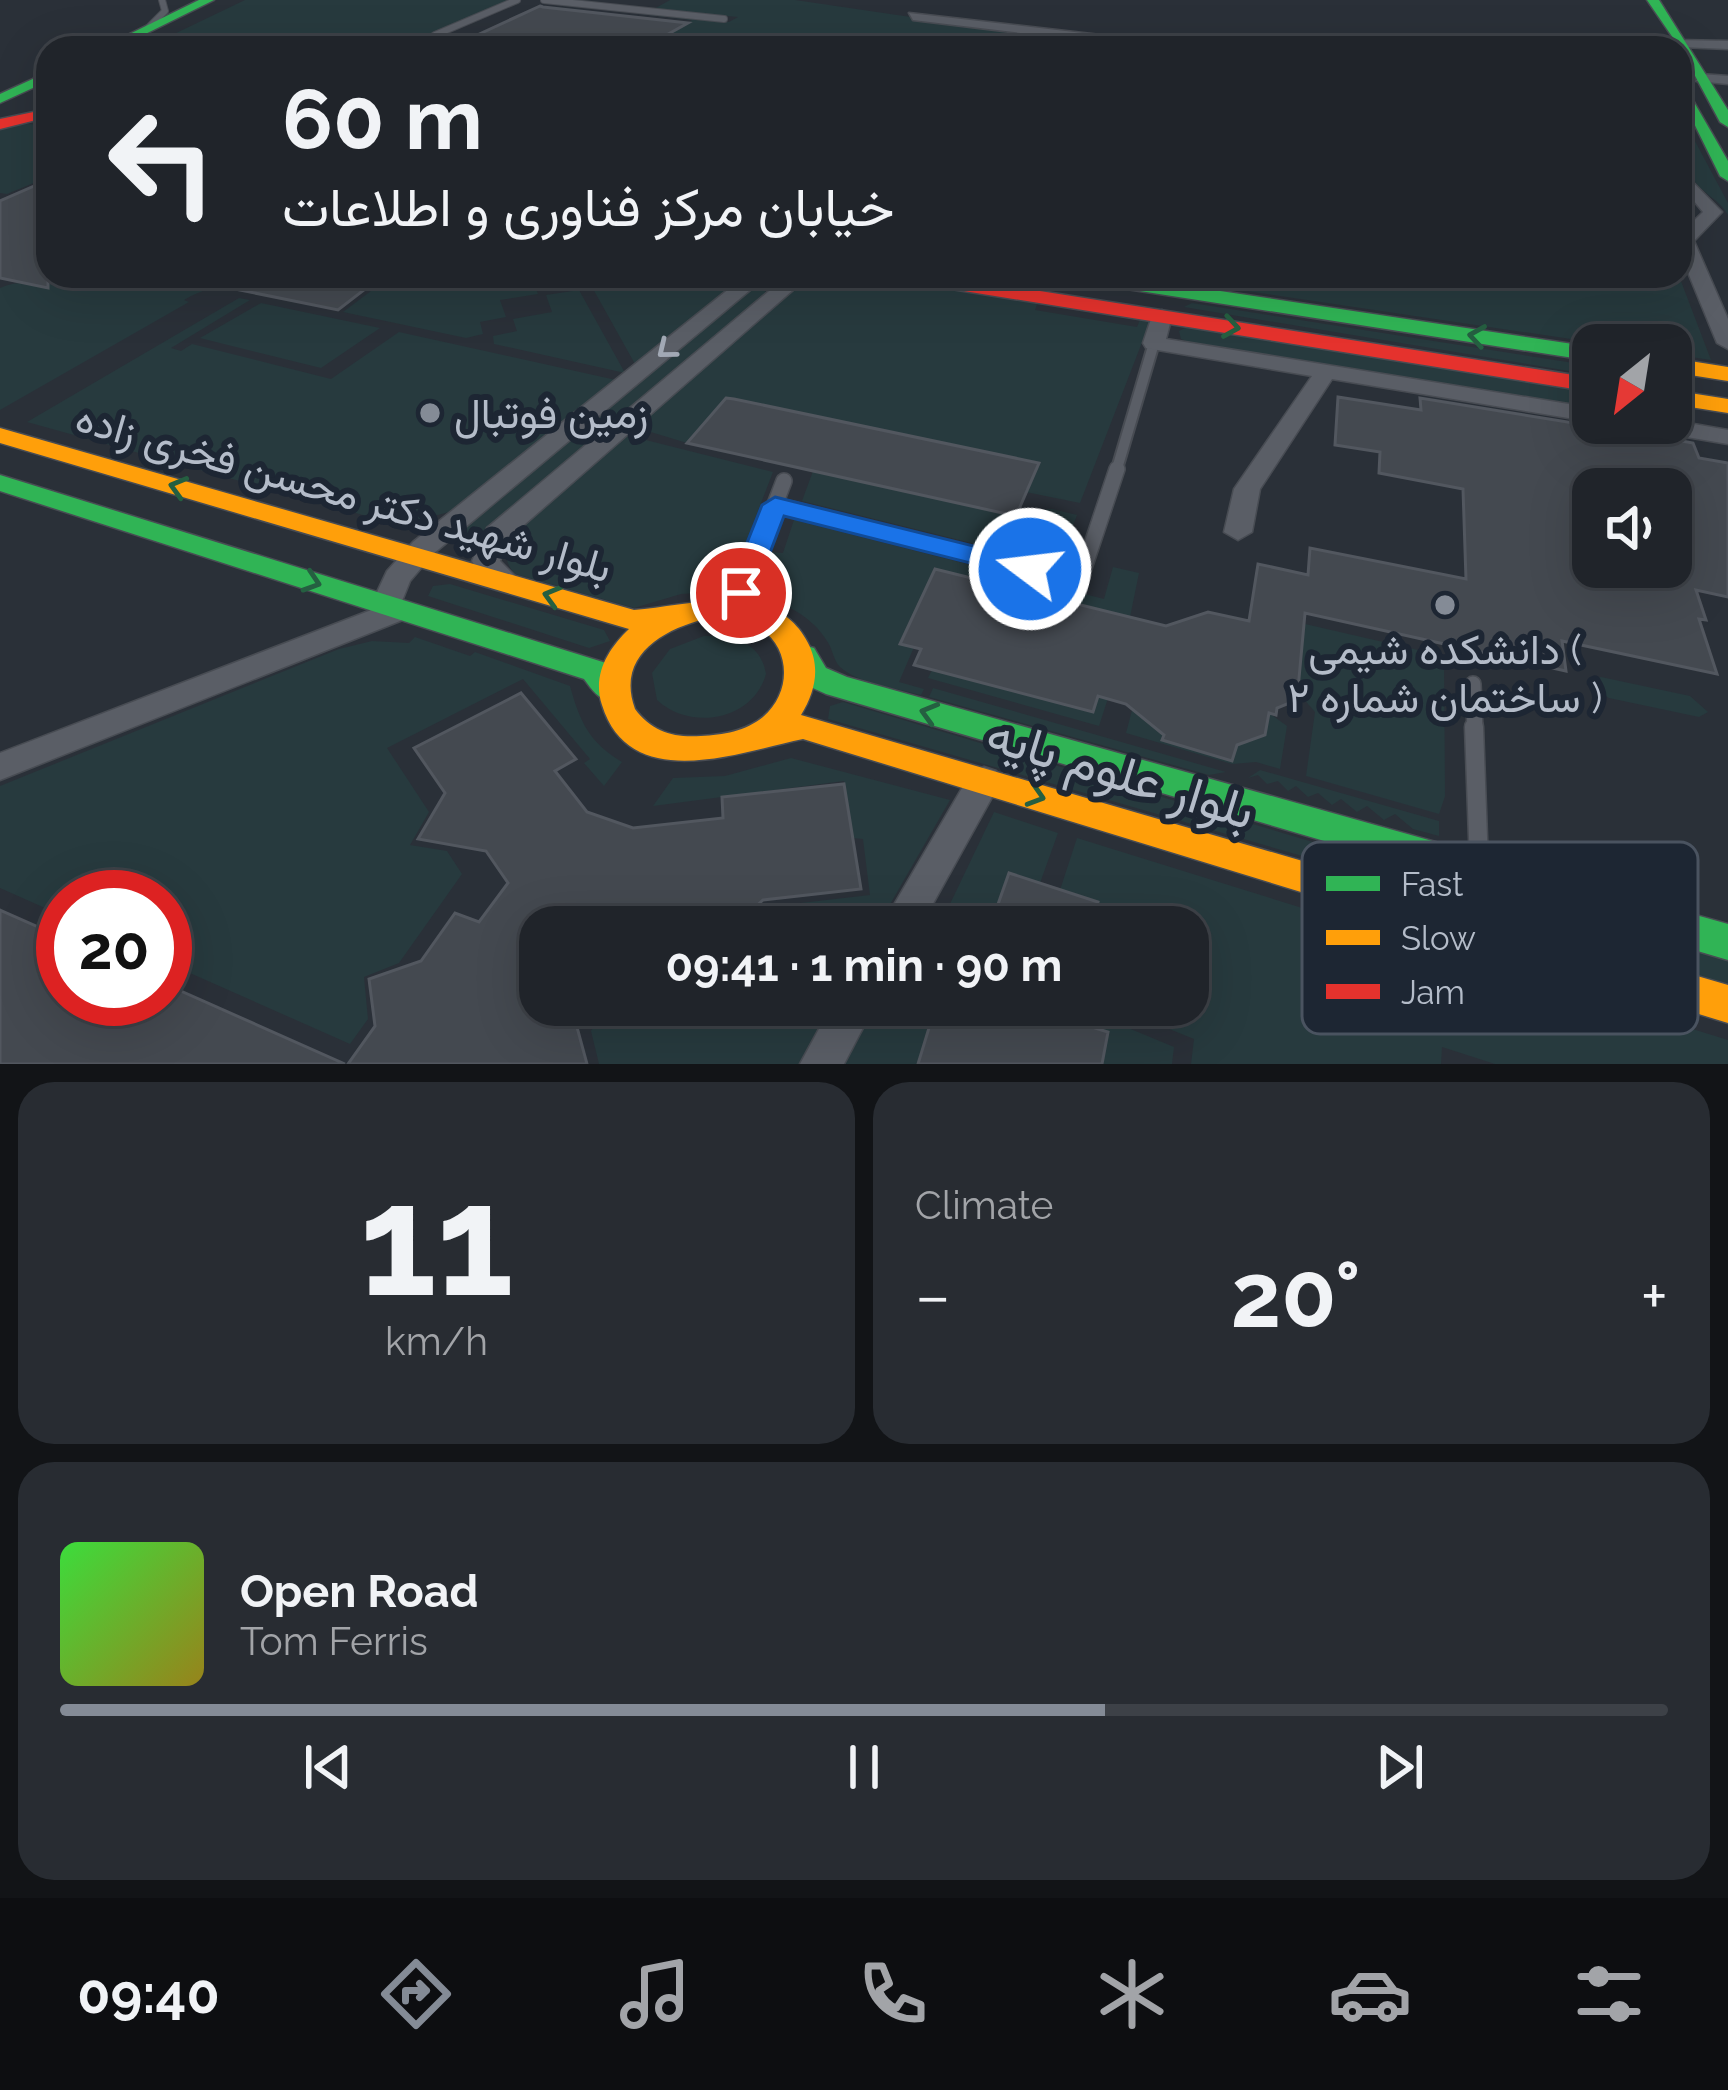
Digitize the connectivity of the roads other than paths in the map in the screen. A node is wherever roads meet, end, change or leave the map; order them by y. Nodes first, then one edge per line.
1 (162, 0) edge
2 (208, 0) edge
3 (237, 0) edge
4 (517, 0) edge
5 (544, 0) edge
6 (665, 0) edge
7 (1631, 0) edge
8 (1653, 0) edge
9 (644, 10) junction
10 (913, 16) dead end
11 (724, 19) dead end
12 (1020, 28) junction
13 (435, 35) dead end
14 (145, 36) edge
15 (146, 36) edge
16 (148, 36) edge
17 (1042, 36) edge
18 (1086, 36) edge
19 (1661, 36) edge
20 (1666, 36) edge
21 (1692, 46) edge
22 (1728, 46) edge
23 (36, 86) edge
24 (1705, 87) edge
25 (36, 101) edge
26 (2, 116) edge
27 (36, 117) edge
28 (1728, 122) edge
29 (1728, 176) edge
30 (1692, 188) edge
31 (1692, 230) edge
32 (1692, 266) edge
33 (742, 288) edge
34 (785, 288) edge
35 (1103, 288) edge
36 (1166, 306) edge
37 (1728, 344) edge
38 (1572, 352) edge
39 (1692, 368) edge
40 (1326, 371) junction
41 (1728, 374) edge
42 (1572, 381) edge
43 (1692, 400) edge
44 (1728, 406) edge
45 (1572, 412) edge
46 (1692, 430) edge
47 (0, 435) edge
48 (1728, 436) edge
49 (784, 481) dead end
50 (0, 483) edge
51 (775, 505) junction
52 (1238, 532) dead end
53 (415, 556) junction
54 (509, 584) junction
55 (393, 607) junction
56 (735, 609) junction
57 (665, 618) junction
58 (803, 656) junction
59 (1473, 684) dead end
60 (610, 690) junction
61 (761, 735) junction
62 (0, 767) edge
63 (984, 781) junction
64 (1381, 842) edge
65 (1478, 842) edge
66 (1302, 876) edge
67 (912, 906) edge
68 (1698, 933) edge
69 (1728, 942) edge
70 (1698, 995) edge
71 (1728, 1004) edge
72 (843, 1026) edge
73 (820, 1064) edge

1 - 14 lane
2 - 15 main road
3 - 16 main road
4 - 13 lane
5 - 9 lane
6 - 9 lane
7 - 19 main road
8 - 20 main road
9 - 11 lane
10 - 12 street
12 - 17 street
12 - 18 street
21 - 22 street
23 - 26 main road
24 - 28 main road
24 - 29 main road
25 - 26 main road
26 - 27 main road
30 - 31 street
32 - 37 street
33 -> 53 street
34 - 54 street
35 - 36 main road
38 -> 36 main road
36 - 40 street
36 -> 42 main road
36 - 51 lane
39 - 41 main road
40 - 45 street
40 - 52 street
43 - 44 main road
46 - 48 street
53 -> 47 main road, بلوار شهید دکتر محسن فخری زاده
49 - 51 lane
50 -> 55 main road
51 - 56 lane
53 - 54 main road, بلوار شهید دکتر محسن فخری زاده
53 - 55 street
57 -> 54 main road, بلوار شهید دکتر محسن فخری زاده
55 - 60 main road
55 - 62 street
56 - 57 main road
56 - 58 main road
57 - 60 main road
58 - 61 main road
64 -> 58 main road, بلوار علوم پایه
59 - 65 lane
60 - 61 main road
61 - 63 main road, بلوار علوم پایه
63 -> 66 main road, بلوار علوم پایه
63 - 67 street
68 - 69 main road, بلوار علوم پایه
70 - 71 main road, بلوار علوم پایه
72 - 73 street

